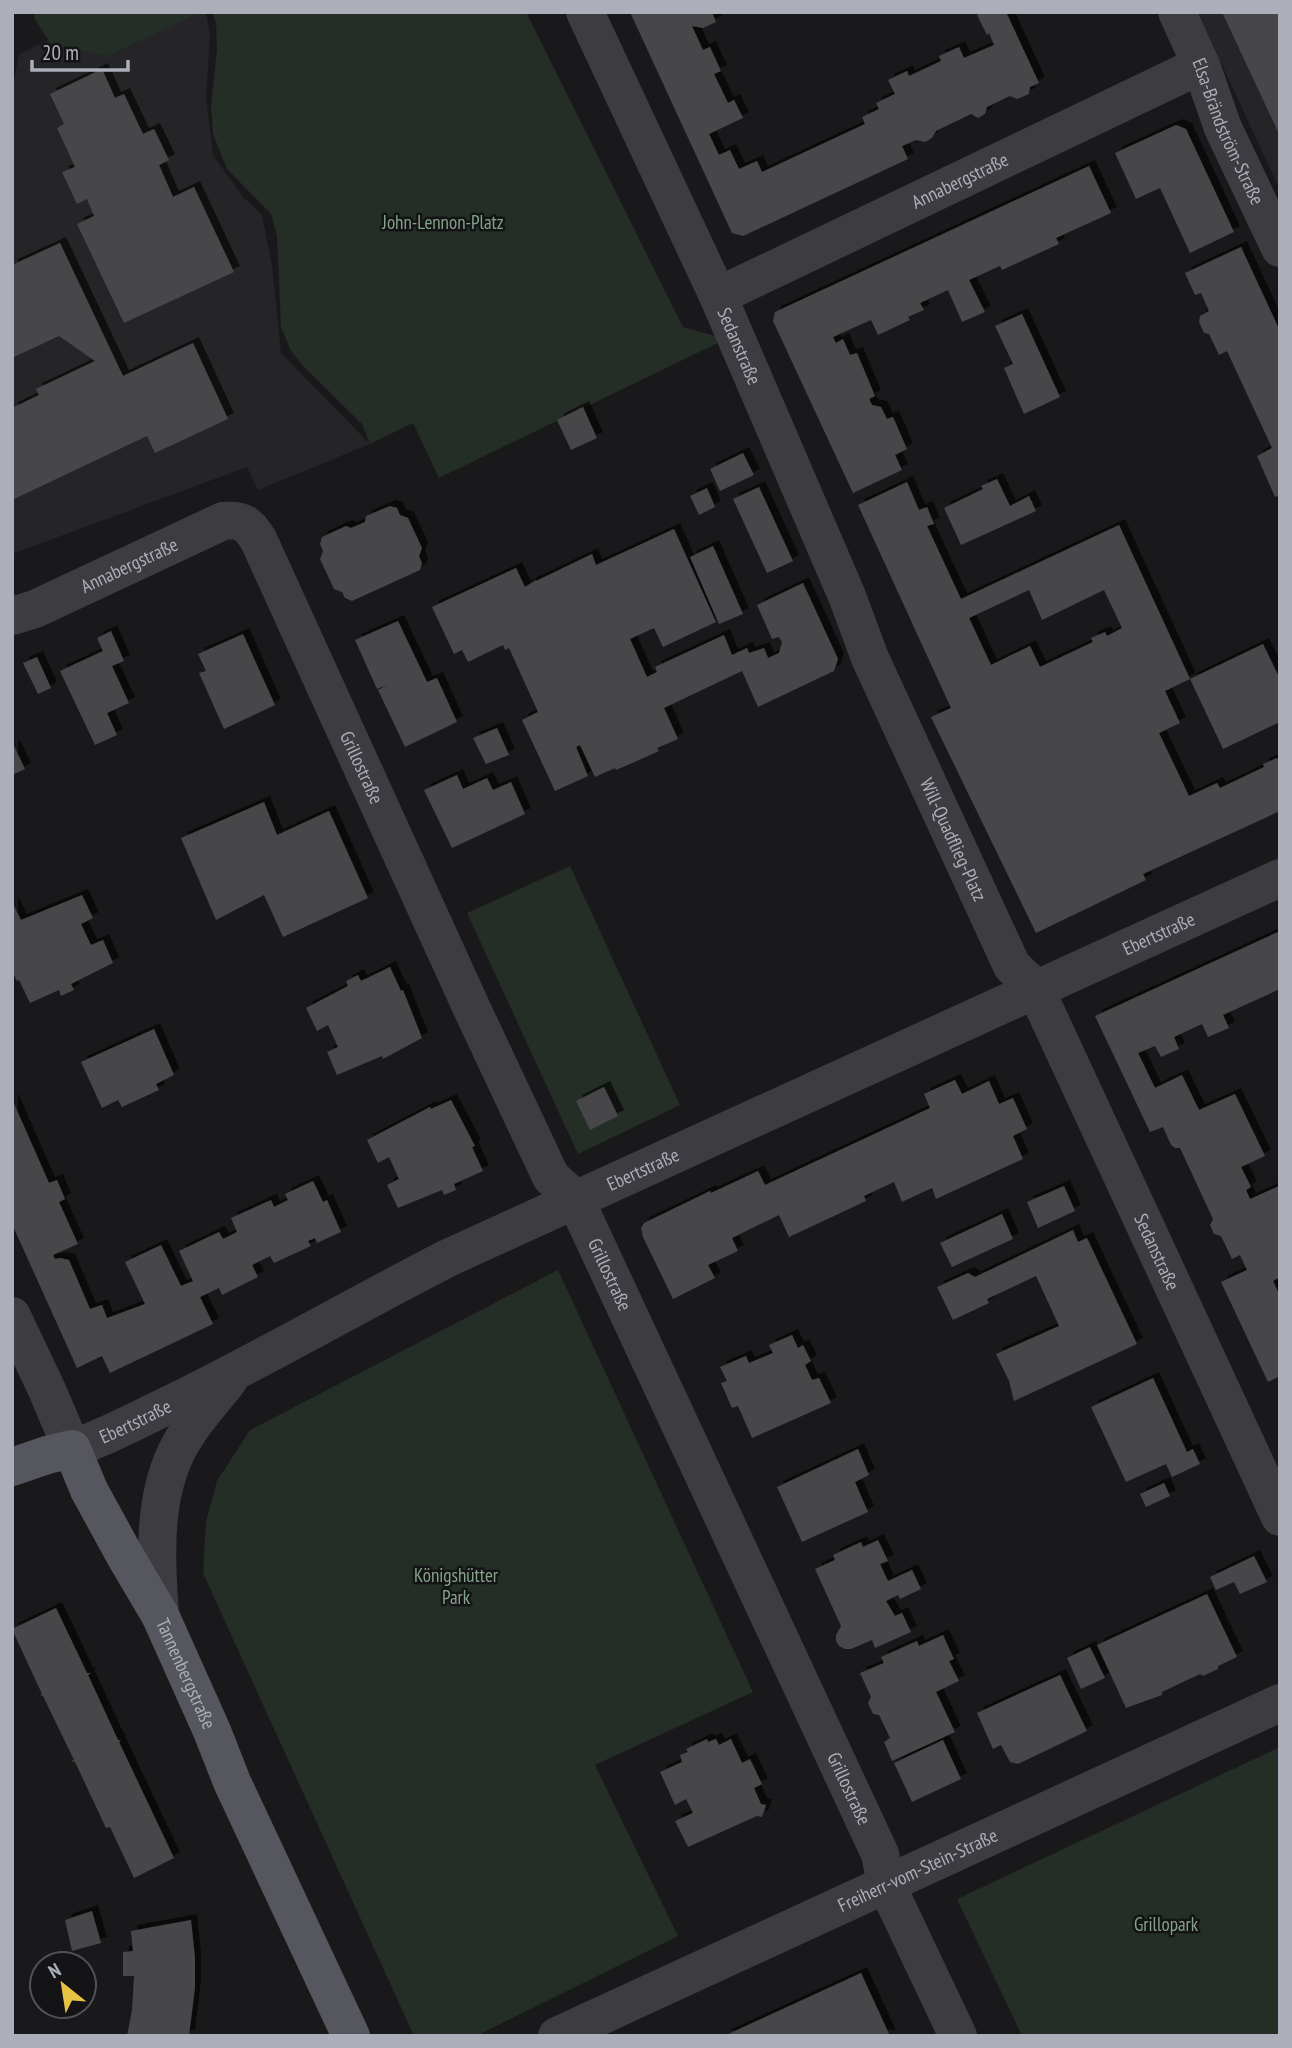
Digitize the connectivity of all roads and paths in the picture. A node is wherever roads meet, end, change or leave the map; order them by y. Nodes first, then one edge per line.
1 (585, 12) edge
2 (1177, 12) edge
3 (1201, 65) junction
4 (1280, 248) edge
5 (718, 296) junction
6 (244, 523) joint
7 (12, 616) edge
8 (883, 685) joint
9 (1280, 878) edge
10 (1024, 977) junction
11 (575, 1199) junction
12 (12, 1316) edge
13 (236, 1371) junction
14 (72, 1450) junction
15 (12, 1467) edge
16 (1280, 1517) edge
17 (160, 1615) junction
18 (1280, 1703) edge
19 (886, 1884) junction
20 (351, 2036) edge
21 (557, 2036) edge
22 (958, 2036) edge

1 - 5 street, Sedanstraße
2 - 3 street, Elsa-Brändström-Straße
3 - 4 street, Elsa-Brändström-Straße
3 - 5 street, Annabergstraße
5 - 8 street, Sedanstraße
6 - 7 street, Annabergstraße
6 - 11 street, Grillostraße
8 - 10 street, Will-Quadflieg-Platz
9 - 10 street, Ebertstraße
10 - 11 street, Ebertstraße
10 - 16 street, Sedanstraße
11 - 13 street, Ebertstraße
11 - 19 street, Grillostraße
12 - 14 street, Tannenbergstraße
13 - 14 street, Ebertstraße
13 - 17 street
14 - 15 main road, Ebertstraße
14 - 17 main road, Tannenbergstraße
17 - 20 main road, Tannenbergstraße
18 - 19 street, Freiherr-vom-Stein-Straße
19 - 21 street, Freiherr-vom-Stein-Straße
19 - 22 street, Grillostraße

